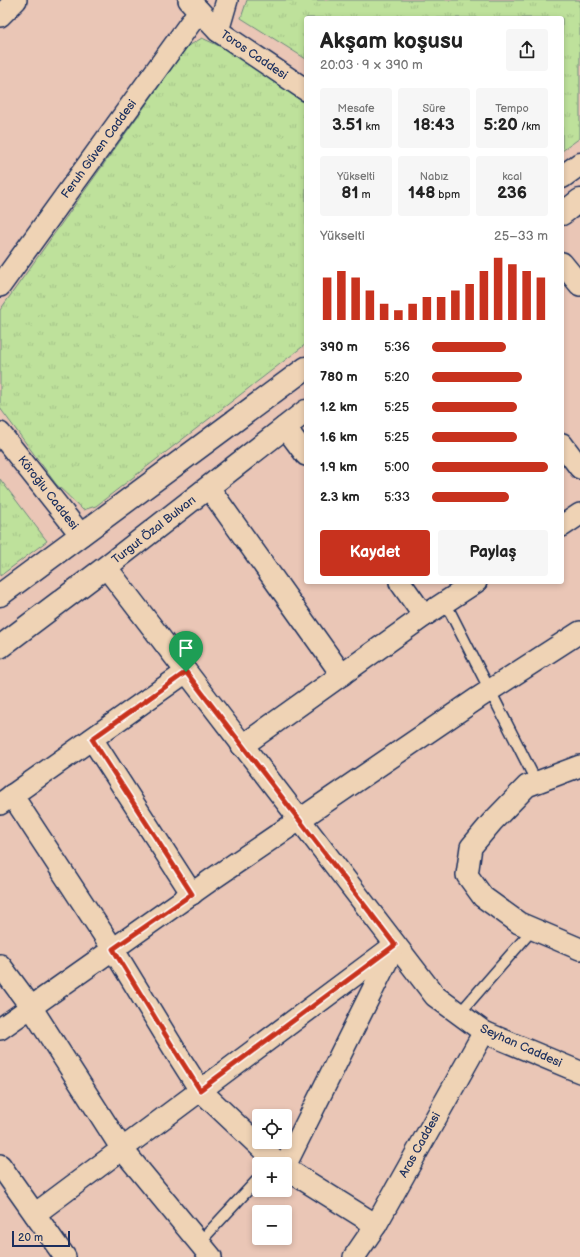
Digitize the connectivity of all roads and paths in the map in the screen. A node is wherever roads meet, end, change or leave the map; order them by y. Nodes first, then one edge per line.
1 (16, 0) edge
2 (227, 0) edge
3 (194, 6) edge
4 (0, 16) edge
5 (218, 31) junction
6 (304, 89) edge
7 (580, 164) edge
8 (564, 176) edge
9 (580, 200) edge
10 (564, 212) edge
11 (564, 265) edge
12 (580, 285) edge
13 (0, 286) edge
14 (304, 369) edge
15 (304, 412) edge
16 (285, 426) junction
17 (0, 433) edge
18 (564, 447) edge
19 (304, 452) edge
20 (580, 468) edge
21 (209, 488) junction
22 (580, 514) edge
23 (564, 525) edge
24 (81, 535) junction
25 (106, 567) junction
26 (401, 584) edge
27 (473, 584) edge
28 (0, 595) edge
29 (445, 602) junction
30 (424, 616) junction
31 (580, 632) edge
32 (0, 647) edge
33 (186, 672) junction
34 (342, 675) junction
35 (490, 691) junction
36 (92, 739) junction
37 (242, 746) junction
38 (580, 766) edge
39 (537, 783) junction
40 (6, 800) edge
41 (299, 820) junction
42 (192, 894) junction
43 (533, 929) junction
44 (395, 945) junction
45 (113, 949) junction
46 (580, 949) edge
47 (0, 965) edge
48 (31, 1007) junction
49 (459, 1014) junction
50 (0, 1029) edge
51 (484, 1032) junction
52 (580, 1072) edge
53 (200, 1090) junction
54 (122, 1149) junction
55 (271, 1157) edge
56 (283, 1157) edge
57 (0, 1165) edge
58 (292, 1173) edge
59 (252, 1187) edge
60 (35, 1214) junction
61 (376, 1225) junction
62 (205, 1250) edge
63 (65, 1257) edge
64 (354, 1257) edge

1 - 4 street
2 - 5 street
3 - 5 street, Toros Caddesi
3 - 13 street, Feruh Güven Caddesi
5 - 6 street, Toros Caddesi
7 - 8 street
9 - 10 street
11 - 12 street
14 - 24 street
15 - 16 street, Turgut Özal Bulvarı
16 - 19 street
16 - 21 street, Turgut Özal Bulvarı
17 - 24 street, Köroğlu Caddesi
18 - 20 street
21 - 25 street, Turgut Özal Bulvarı
21 - 34 street
22 - 23 street
24 - 28 street
25 - 32 street, Turgut Özal Bulvarı
25 - 33 street, Seyhan Caddesi
26 - 30 street
27 - 29 street
29 - 30 street
29 - 35 lane
30 - 34 street
31 - 35 street
33 - 36 street
33 - 37 street, Seyhan Caddesi
34 - 37 street
35 - 39 lane
35 - 41 street
36 - 40 street
36 - 42 street
37 - 41 street, Seyhan Caddesi
38 - 39 street
39 - 43 street
40 - 45 street
41 - 42 street
41 - 44 street, Seyhan Caddesi
42 - 45 street
43 - 46 street
43 - 49 lane
44 - 49 street, Seyhan Caddesi
44 - 53 street
44 - 56 street
45 - 48 street
45 - 53 street
47 - 48 street
48 - 50 street
48 - 54 street
49 - 51 street, Seyhan Caddesi
51 - 52 street, Seyhan Caddesi
51 - 61 street, Aras Caddesi
53 - 54 street
53 - 55 street
54 - 60 street
54 - 62 street
57 - 60 street
58 - 61 street
59 - 62 lane
60 - 63 street
61 - 64 street, Aras Caddesi

